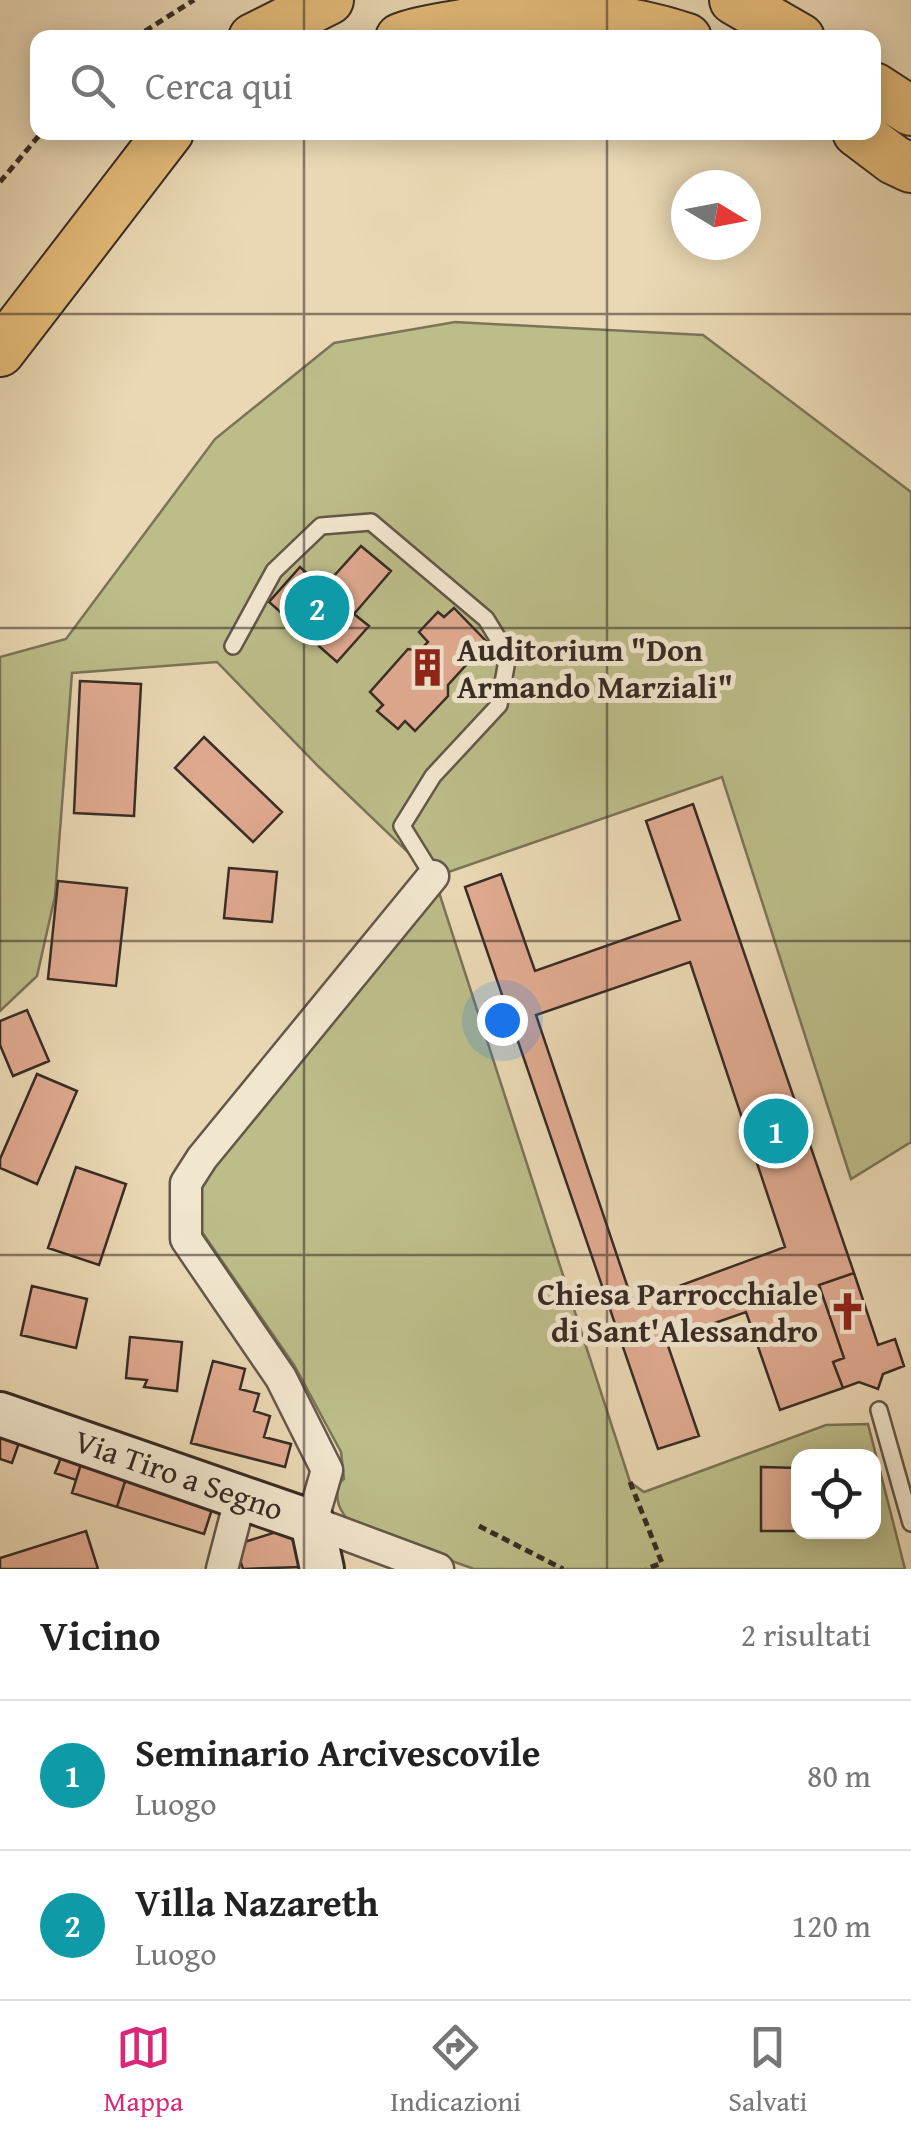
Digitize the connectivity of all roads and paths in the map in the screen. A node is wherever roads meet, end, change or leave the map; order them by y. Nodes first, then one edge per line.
1 (194, 0) edge
2 (329, 0) edge
3 (734, 0) edge
4 (147, 30) edge
5 (269, 30) edge
6 (439, 30) edge
7 (664, 30) edge
8 (786, 30) edge
9 (881, 92) edge
10 (911, 112) edge
11 (35, 140) edge
12 (163, 140) edge
13 (194, 140) edge
14 (868, 140) edge
15 (911, 168) edge
16 (134, 179) junction
17 (0, 182) edge
18 (0, 352) edge
19 (233, 646) dead end
20 (434, 876) joint
21 (880, 1410) dead end
22 (0, 1414) edge
23 (630, 1482) dead end
24 (241, 1496) junction
25 (312, 1522) junction
26 (911, 1522) edge
27 (479, 1526) dead end
28 (222, 1569) edge
29 (322, 1569) edge
30 (438, 1569) edge
31 (563, 1569) edge
32 (646, 1569) edge

1 - 4 path
2 - 5 main road
3 - 8 main road
6 - 7 main road
9 - 10 main road
11 - 17 path
12 - 16 main road
13 - 16 main road
14 - 15 main road
16 - 18 main road
19 - 20 lane
20 - 25 street
21 - 26 lane
22 - 24 main road, Via Tiro a Segno
23 - 32 path
24 - 25 main road, Via Tiro a Segno
24 - 28 street
25 - 29 main road, Via Tiro a Segno
25 - 30 street
27 - 31 path

